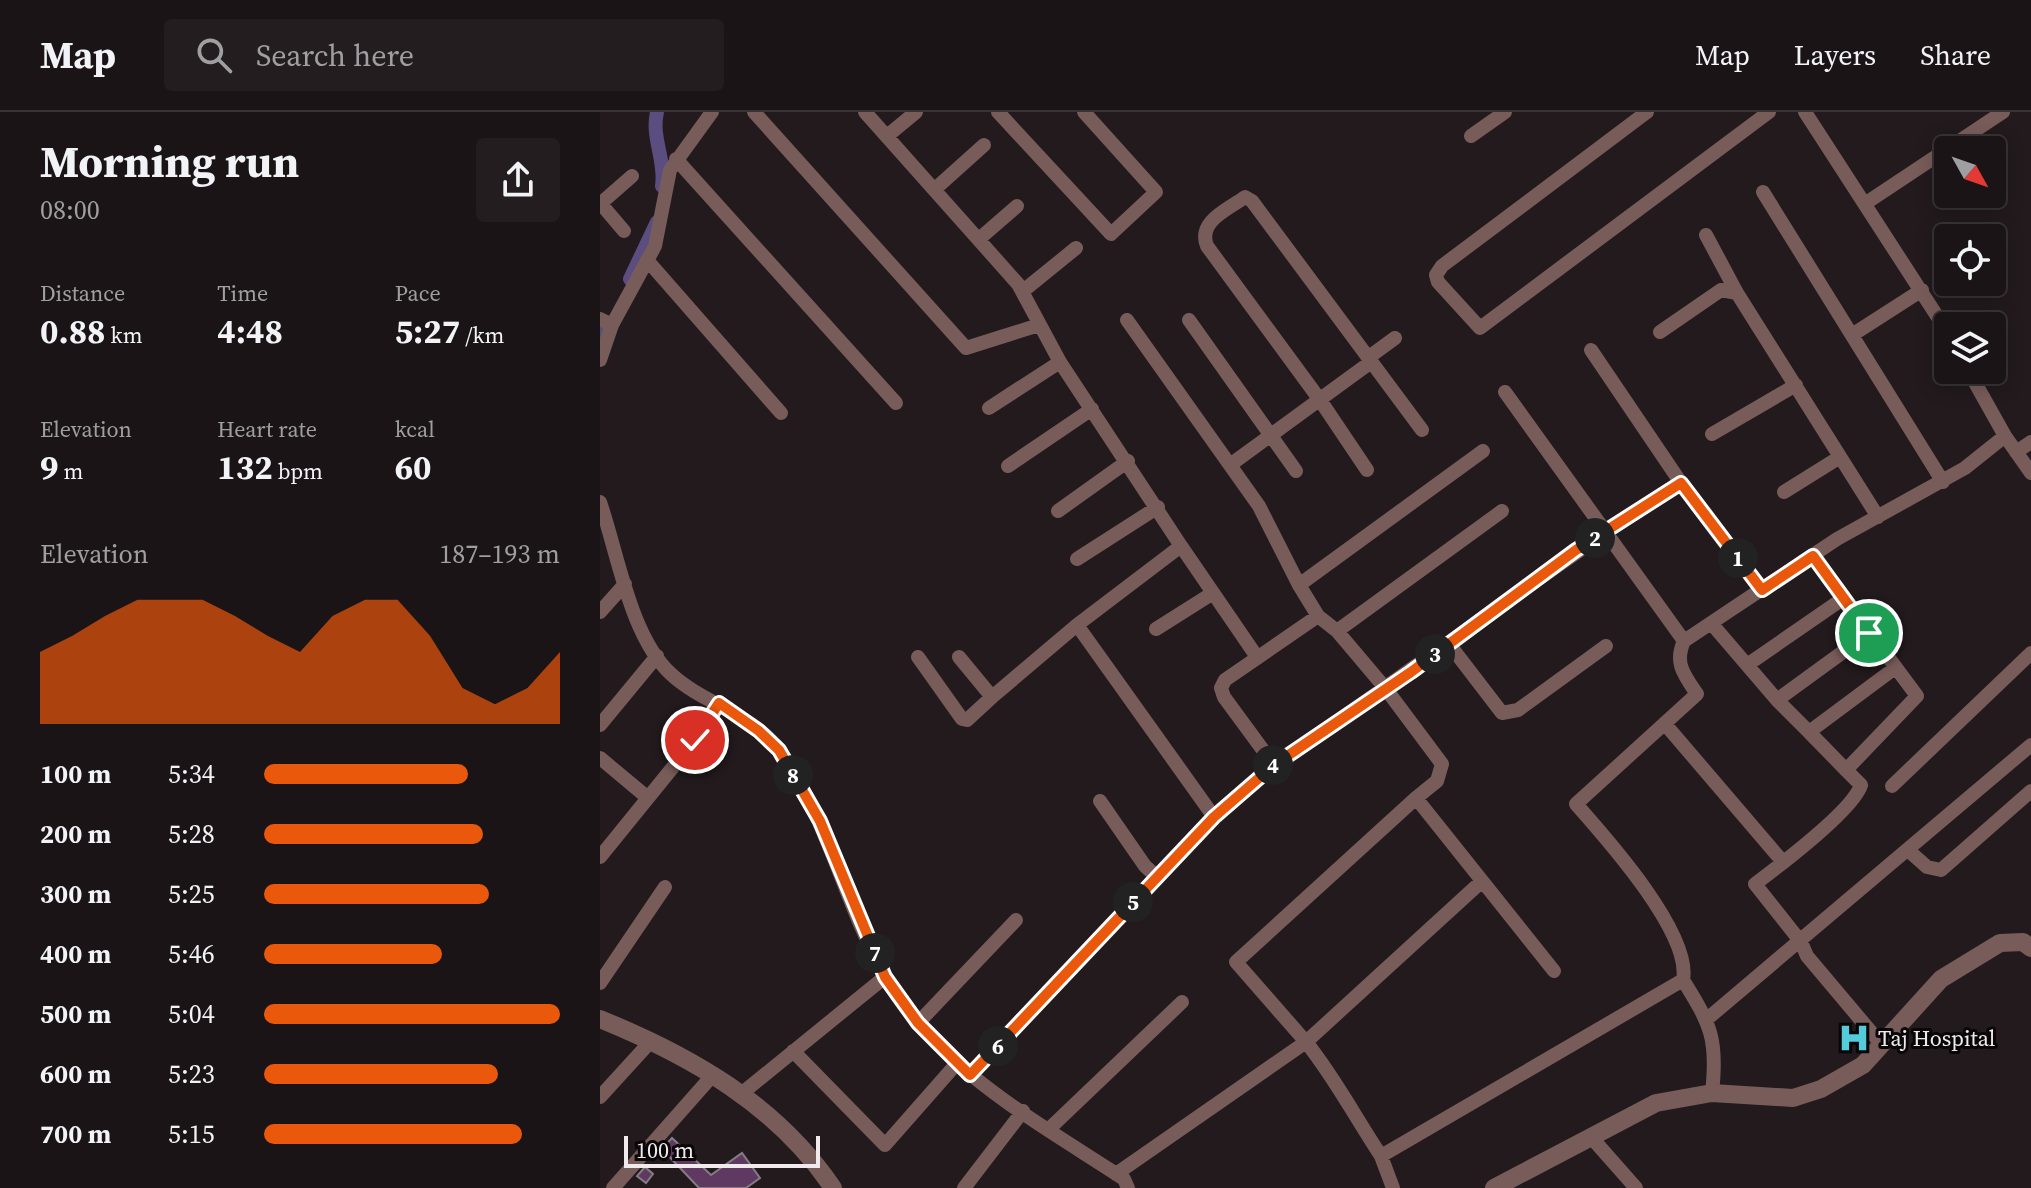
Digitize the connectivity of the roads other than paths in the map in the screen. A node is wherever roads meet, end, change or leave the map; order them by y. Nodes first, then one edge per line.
1 (712, 112) edge
2 (754, 112) edge
3 (865, 112) edge
4 (916, 112) edge
5 (998, 112) edge
6 (1084, 112) edge
7 (1505, 112) edge
8 (1647, 112) edge
9 (1769, 112) edge
10 (1805, 112) edge
11 (2003, 112) edge
12 (887, 136) junction
13 (1471, 136) dead end
14 (984, 145) dead end
15 (676, 159) junction
16 (632, 176) dead end
17 (935, 189) junction
18 (1763, 192) dead end
19 (1866, 203) junction
20 (600, 204) edge
21 (1017, 206) dead end
22 (624, 231) dead end
23 (1706, 235) dead end
24 (979, 239) junction
25 (1076, 248) dead end
26 (647, 260) junction
27 (1922, 290) junction
28 (1023, 291) junction
29 (1737, 293) junction
30 (1935, 312) edge
31 (1127, 320) dead end
32 (1189, 320) dead end
33 (606, 322) edge
34 (1039, 325) junction
35 (1660, 332) dead end
36 (1852, 335) junction
37 (1395, 338) dead end
38 (1591, 350) dead end
39 (1369, 357) junction
40 (600, 360) edge
41 (1060, 362) junction
42 (1976, 384) edge
43 (1796, 385) junction
44 (1505, 392) dead end
45 (1320, 400) junction
46 (896, 403) dead end
47 (989, 408) dead end
48 (1092, 409) junction
49 (781, 413) dead end
50 (1422, 430) dead end
51 (1712, 434) dead end
52 (1271, 435) junction
53 (2005, 436) junction
54 (2031, 442) edge
55 (1483, 451) dead end
56 (2016, 452) junction
57 (1840, 457) junction
58 (1128, 461) junction
59 (1230, 465) junction
60 (1008, 466) dead end
61 (1367, 470) dead end
62 (1296, 471) dead end
63 (2031, 473) edge
64 (1943, 482) junction
65 (1681, 483) junction
66 (1784, 492) dead end
67 (600, 502) edge
68 (1158, 507) junction
69 (1058, 511) dead end
70 (1502, 511) dead end
71 (1878, 517) junction
72 (1604, 533) junction
73 (1181, 546) junction
74 (1813, 556) junction
75 (1077, 559) dead end
76 (625, 584) junction
77 (1299, 585) junction
78 (1762, 590) junction
79 (1213, 593) junction
80 (1844, 598) junction
81 (600, 612) edge
82 (1318, 616) junction
83 (1711, 623) junction
84 (1077, 625) junction
85 (1156, 629) dead end
86 (1337, 631) junction
87 (1869, 633) junction
88 (1684, 641) junction
89 (1449, 644) junction
90 (1606, 646) dead end
91 (2031, 653) edge
92 (657, 656) junction
93 (918, 657) dead end
94 (959, 657) dead end
95 (1257, 657) junction
96 (1747, 665) junction
97 (1895, 668) junction
98 (1386, 689) junction
99 (992, 697) junction
100 (1777, 700) junction
101 (719, 703) junction
102 (1665, 724) junction
103 (600, 725) edge
104 (1809, 732) junction
105 (2031, 745) edge
106 (600, 758) edge
107 (1274, 765) junction
108 (1846, 770) junction
109 (1892, 786) dead end
110 (2031, 791) edge
111 (648, 798) junction
112 (1416, 798) junction
113 (1100, 801) dead end
114 (1214, 817) junction
115 (1909, 851) junction
116 (600, 857) edge
117 (1783, 862) junction
118 (1157, 877) junction
119 (1481, 882) junction
120 (665, 887) dead end
121 (1016, 920) dead end
122 (1801, 942) junction
123 (2031, 948) edge
124 (1554, 971) dead end
125 (885, 977) junction
126 (1683, 980) junction
127 (600, 983) edge
128 (1182, 1002) dead end
129 (600, 1019) edge
130 (1707, 1019) junction
131 (918, 1023) junction
132 (652, 1040) junction
133 (1306, 1042) junction
134 (1882, 1045) junction
135 (793, 1051) junction
136 (958, 1062) junction
137 (970, 1075) junction
138 (712, 1076) junction
139 (1712, 1093) junction
140 (741, 1094) junction
141 (600, 1097) edge
142 (1023, 1111) junction
143 (1049, 1129) junction
144 (1591, 1137) junction
145 (1381, 1156) junction
146 (1116, 1174) junction
147 (613, 1188) edge
148 (833, 1188) edge
149 (964, 1188) edge
150 (1128, 1188) edge
151 (1393, 1188) edge
152 (1494, 1188) edge
153 (1636, 1188) edge

1 - 15 street
2 - 34 street
3 - 12 street
4 - 12 street
5 - 6 street
7 - 13 street
8 - 9 street
10 - 19 street
11 - 19 street
12 - 17 street
14 - 17 street
15 - 26 street
15 - 46 street
16 - 20 street
17 - 24 street
18 - 36 street
19 - 27 street
20 - 22 street
21 - 24 street
23 - 29 street
24 - 28 street
25 - 28 street
26 - 33 street
26 - 49 street
27 - 30 street
27 - 36 street
28 - 34 street
29 - 35 street
29 - 43 street
31 - 59 street
32 - 52 street
33 - 40 street
34 - 41 street
36 - 64 street
37 - 39 street
38 - 65 street
39 - 45 street
39 - 45 street
39 - 50 street
41 - 47 street
41 - 48 street
42 - 53 street
43 - 51 street
43 - 57 street
44 - 72 street
45 - 52 street
45 - 61 street
48 - 58 street
48 - 60 street
52 - 59 street
52 - 62 street
53 - 56 street
53 - 64 street
54 - 56 street
55 - 77 street
56 - 63 street
57 - 66 street
57 - 71 street
58 - 68 street
58 - 69 street
59 - 77 street
64 - 71 street
65 - 72 street
65 - 78 street
67 - 76 street
68 - 73 street
68 - 75 street
70 - 86 street
71 - 74 street
72 - 88 street
72 - 89 street
73 - 79 street
73 - 84 street
74 - 78 street
74 - 80 street
76 - 81 street
76 - 92 street
77 - 82 street
78 - 83 street
79 - 85 street
79 - 95 street
80 - 87 street
80 - 96 street
82 - 86 street
82 - 95 street
83 - 88 street
83 - 96 street
84 - 99 street
84 - 114 street
86 - 98 street
87 - 97 street
87 - 100 street
88 - 102 street
89 - 90 street
89 - 98 street
91 - 109 street
92 - 101 street
92 - 103 street
93 - 99 street
94 - 99 street
95 - 107 street
96 - 100 street
97 - 104 street
97 - 108 street
98 - 107 street
98 - 112 street
100 - 104 street
101 - 111 street
101 - 125 street
102 - 117 street
102 - 126 street
104 - 108 street
105 - 115 street
106 - 111 street
107 - 114 street
108 - 117 street
110 - 115 street
111 - 116 street
112 - 119 street
112 - 133 street
113 - 118 street
114 - 118 street
115 - 122 street
117 - 122 street
118 - 137 street
119 - 124 street
119 - 133 street
120 - 127 street
121 - 131 street
122 - 130 street
122 - 134 street
123 - 134 street
125 - 131 street
125 - 135 street
126 - 130 street
126 - 145 street
128 - 143 street
129 - 132 street
130 - 139 street
131 - 136 street
132 - 138 street
132 - 141 street
133 - 145 street
133 - 146 street
134 - 139 street
135 - 136 street
135 - 140 street
136 - 137 street
137 - 142 street
138 - 140 street
138 - 147 street
139 - 144 street
140 - 148 street
142 - 143 street
142 - 149 street
143 - 146 street
144 - 152 street
144 - 153 street
145 - 151 street
146 - 150 street

